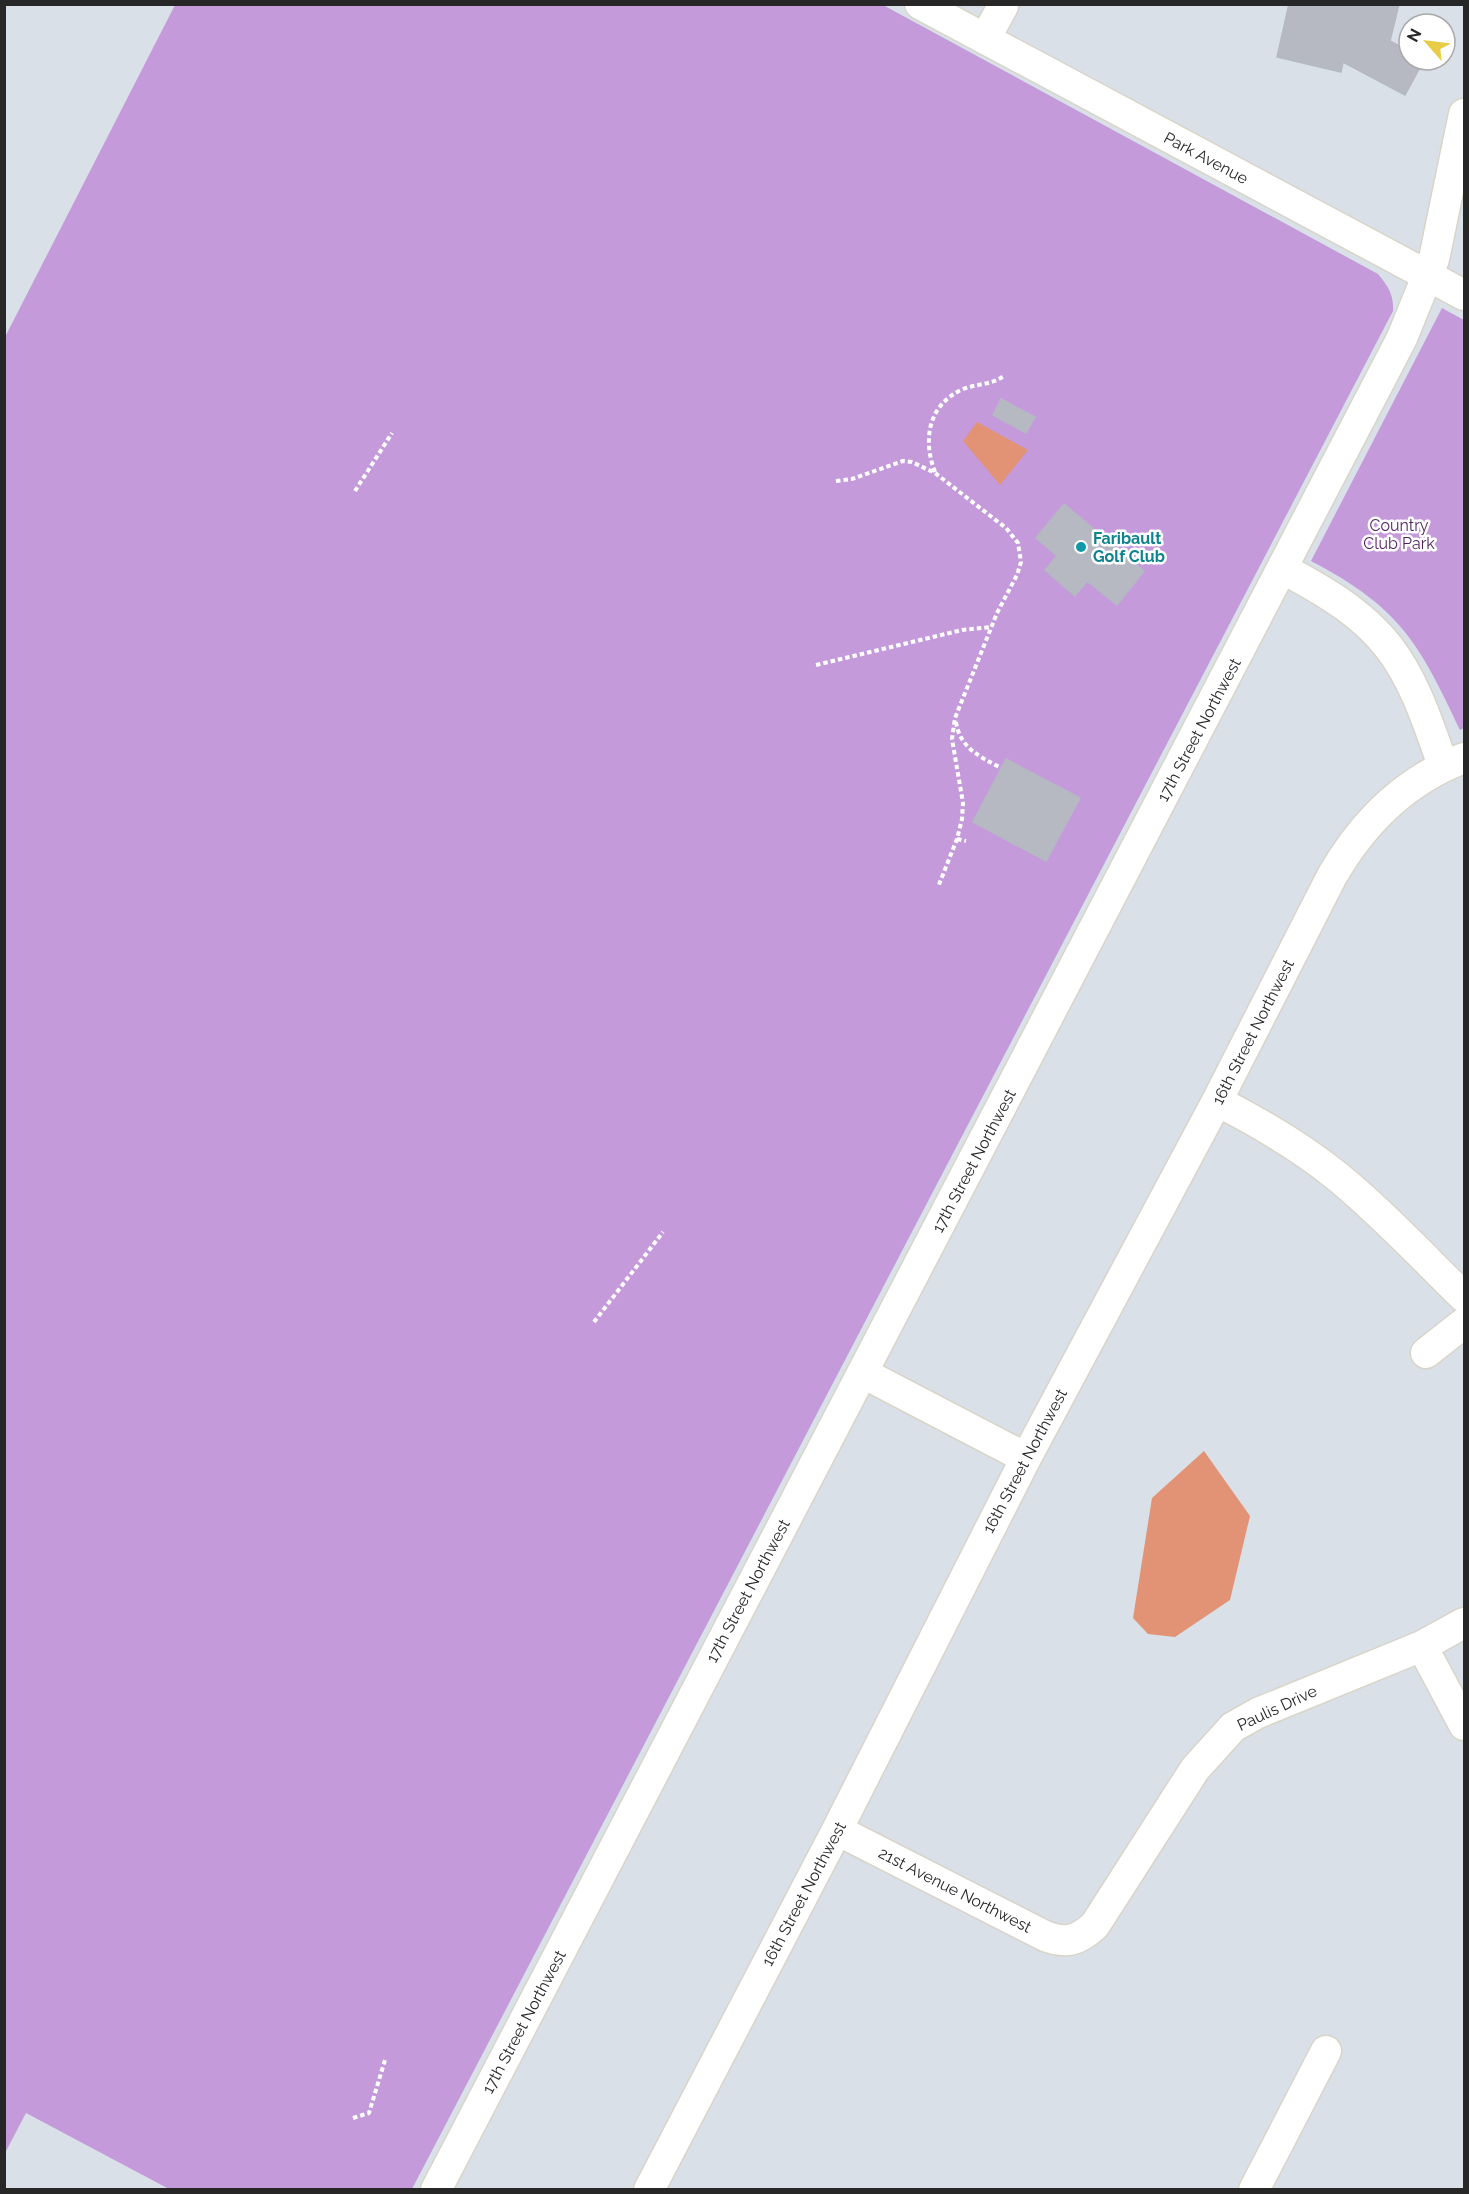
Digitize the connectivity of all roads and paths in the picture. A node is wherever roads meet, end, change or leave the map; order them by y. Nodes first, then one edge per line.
1 (920, 4) edge
2 (938, 4) edge
3 (1003, 6) edge
4 (986, 38) junction
5 (1464, 114) edge
6 (1460, 165) edge
7 (1428, 276) junction
8 (1464, 296) edge
9 (1005, 375) dead end
10 (392, 433) dead end
11 (935, 473) junction
12 (836, 481) dead end
13 (355, 491) dead end
14 (1283, 568) junction
15 (991, 627) junction
16 (816, 665) dead end
17 (955, 718) junction
18 (1454, 762) edge
19 (1001, 768) dead end
20 (957, 839) junction
21 (966, 841) dead end
22 (938, 887) dead end
23 (1217, 1101) junction
24 (663, 1232) dead end
25 (1464, 1298) edge
26 (594, 1322) dead end
27 (1464, 1323) edge
28 (1426, 1353) dead end
29 (863, 1373) junction
30 (1026, 1458) junction
31 (1464, 1623) edge
32 (1422, 1646) junction
33 (1464, 1725) edge
34 (837, 1830) junction
35 (1076, 1940) joint
36 (1326, 2050) dead end
37 (385, 2060) dead end
38 (353, 2118) dead end
39 (1259, 2188) edge
40 (436, 2190) edge
41 (649, 2190) edge

1 - 4 street, Park Avenue
2 - 4 street, Park Avenue
3 - 4 street
4 - 7 street, Park Avenue
5 - 6 street, 17th Street Northwest
6 - 7 street, 17th Street Northwest
7 - 8 street, Park Avenue
7 - 14 street, 17th Street Northwest
9 - 11 path
10 - 13 path
11 - 12 path
11 - 15 path
14 - 18 street
14 - 29 street, 17th Street Northwest
15 - 16 path
15 - 17 path
17 - 19 path
17 - 20 path
18 - 23 street, 16th Street Northwest
20 - 21 path
20 - 22 path
23 - 25 street
23 - 30 street, 16th Street Northwest
24 - 26 path
27 - 28 street
29 - 30 street
29 - 40 street, 17th Street Northwest
30 - 34 street, 16th Street Northwest
31 - 32 street, Paulis Drive
32 - 33 street
32 - 35 street, Paulis Drive
34 - 35 street, 21st Avenue Northwest
34 - 41 street, 16th Street Northwest
36 - 39 street
37 - 38 path

